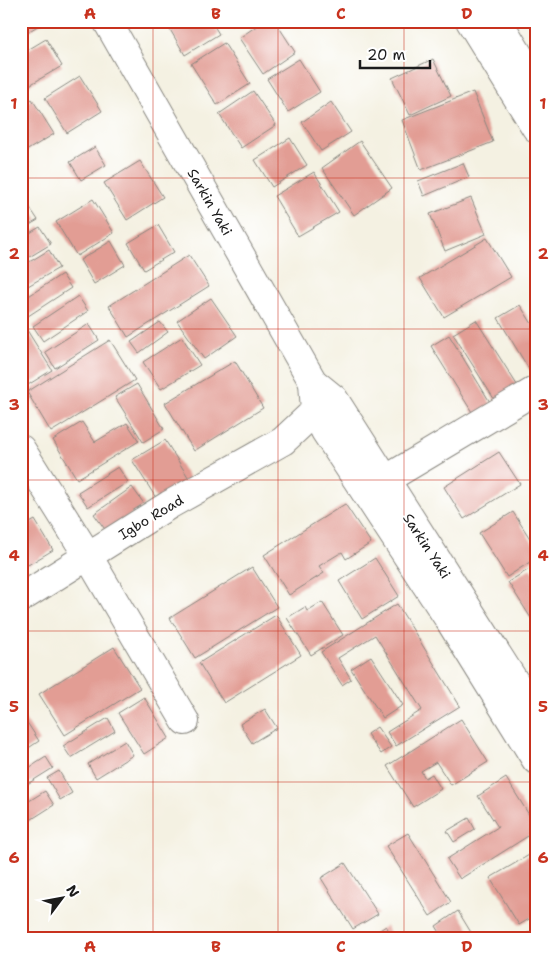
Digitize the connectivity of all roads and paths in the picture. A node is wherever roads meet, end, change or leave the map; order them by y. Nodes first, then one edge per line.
1 (107, 21) edge
2 (470, 21) edge
3 (498, 21) edge
4 (536, 83) edge
5 (536, 128) edge
6 (536, 390) edge
7 (330, 415) junction
8 (21, 449) edge
9 (385, 480) junction
10 (88, 556) junction
11 (21, 598) edge
12 (536, 715) edge
13 (185, 721) dead end
14 (536, 760) edge

1 - 7 street, Sarkin Yaki
2 - 5 street
3 - 4 street
6 - 9 street
7 - 9 street, Sarkin Yaki
7 - 10 street, Igbo Road
7 - 14 street
8 - 10 street
9 - 12 street, Sarkin Yaki
10 - 11 street, Igbo Road
10 - 13 street

